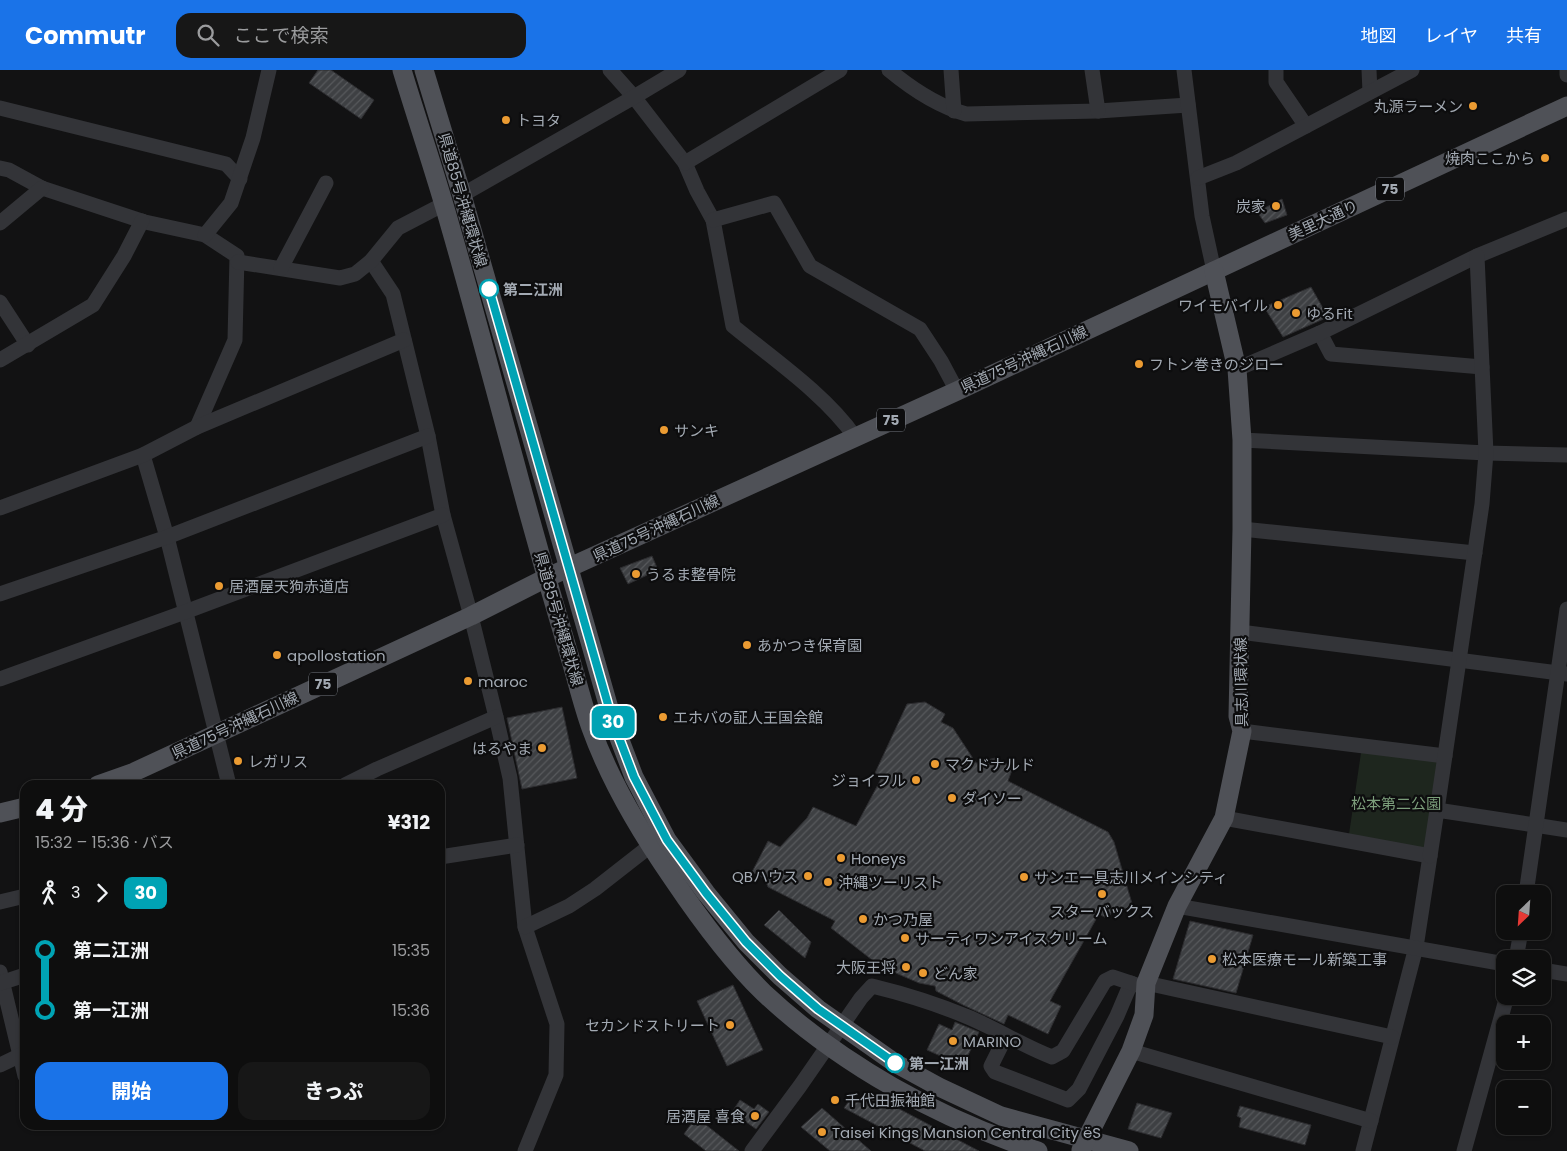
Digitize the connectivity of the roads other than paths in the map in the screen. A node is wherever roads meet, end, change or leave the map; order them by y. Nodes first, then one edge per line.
1 (269, 70) edge
2 (402, 70) edge
3 (424, 70) edge
4 (610, 70) edge
5 (679, 70) edge
6 (840, 70) edge
7 (890, 70) edge
8 (951, 70) edge
9 (1092, 70) edge
10 (1184, 70) edge
11 (1276, 70) edge
12 (1369, 70) edge
13 (1412, 70) edge
14 (1567, 70) edge
15 (1567, 75) edge
16 (1370, 92) junction
17 (634, 97) junction
18 (1188, 105) junction
19 (1567, 106) edge
20 (0, 108) edge
21 (954, 111) junction
22 (1098, 111) junction
23 (1306, 126) junction
24 (685, 163) junction
25 (0, 168) edge
26 (1198, 178) junction
27 (240, 179) junction
28 (326, 183) dead end
29 (42, 188) junction
30 (462, 195) junction
31 (444, 204) junction
32 (1567, 218) edge
33 (713, 220) junction
34 (142, 221) junction
35 (0, 223) edge
36 (205, 235) junction
37 (1477, 256) junction
38 (371, 261) junction
39 (238, 262) junction
40 (280, 268) junction
41 (1214, 272) junction
42 (0, 302) edge
43 (1320, 332) junction
44 (404, 340) junction
45 (28, 345) junction
46 (0, 360) edge
47 (1482, 367) junction
48 (1237, 369) junction
49 (957, 391) junction
50 (197, 427) junction
51 (428, 436) junction
52 (855, 437) junction
53 (1242, 440) junction
54 (1486, 453) junction
55 (143, 455) junction
56 (1567, 455) edge
57 (0, 508) edge
58 (443, 515) junction
59 (1242, 529) junction
60 (167, 537) junction
61 (1475, 553) junction
62 (568, 568) junction
63 (546, 578) junction
64 (0, 594) edge
65 (1567, 609) edge
66 (185, 612) junction
67 (472, 616) junction
68 (1240, 632) junction
69 (1459, 661) junction
70 (1563, 674) edge
71 (0, 679) edge
72 (496, 717) junction
73 (1242, 731) junction
74 (216, 734) junction
75 (1445, 756) junction
76 (112, 780) edge
77 (228, 780) edge
78 (355, 780) edge
79 (20, 808) edge
80 (1437, 810) junction
81 (0, 813) edge
82 (1224, 818) junction
83 (1537, 826) junction
84 (1567, 830) edge
85 (517, 845) junction
86 (650, 846) junction
87 (445, 856) edge
88 (1430, 856) junction
89 (1527, 885) edge
90 (20, 897) edge
91 (0, 902) edge
92 (1176, 906) junction
93 (525, 927) junction
94 (1416, 947) junction
95 (1496, 962) edge
96 (1551, 971) edge
97 (1567, 974) edge
98 (20, 977) edge
99 (1, 979) edge
100 (1141, 985) junction
101 (1505, 1005) edge
102 (841, 1026) junction
103 (1006, 1036) junction
104 (1392, 1037) junction
105 (828, 1045) junction
106 (20, 1046) edge
107 (1131, 1051) junction
108 (20, 1054) edge
109 (0, 1065) edge
110 (1371, 1121) junction
111 (1083, 1146) edge
112 (525, 1151) edge
113 (752, 1151) edge
114 (1038, 1151) edge
115 (1130, 1151) edge
116 (1363, 1151) edge
117 (1464, 1151) edge

1 - 27 street
2 - 31 main road, 県道85号沖縄環状線
3 - 30 main road, 県道85号沖縄環状線
4 - 17 street
5 - 17 street
6 - 24 street
7 - 21 street
8 - 21 street
9 - 22 street
10 - 18 street
11 - 23 street
12 - 16 street
13 - 16 street
14 - 15 street
16 - 23 street
17 - 24 street
17 - 30 street
18 - 22 street
18 - 26 street
19 - 41 main road, 美里大通り / 75
20 - 27 street
21 - 22 street
23 - 26 street
24 - 33 street
25 - 29 street
26 - 41 street
27 - 36 street
28 - 40 street
29 - 34 street
29 - 35 street
30 - 62 main road, 県道85号沖縄環状線
31 - 38 street
31 - 63 main road, 県道85号沖縄環状線
32 - 37 street
33 - 49 street
33 - 52 street
34 - 36 street
34 - 45 street
36 - 39 street
37 - 43 street
37 - 47 street
38 - 40 street
38 - 44 street
39 - 40 street
39 - 50 street
41 - 48 main road, 具志川環状線
41 - 49 main road, 県道75号沖縄石川線 / 75
42 - 45 street
43 - 47 street
43 - 48 street
44 - 50 street
44 - 51 street
45 - 46 street
47 - 54 street
48 - 53 main road, 具志川環状線
49 - 52 main road, 県道75号沖縄石川線 / 75
50 - 55 street
51 - 58 street
51 - 60 street
52 - 62 main road, 県道75号沖縄石川線 / 75
53 - 54 street
53 - 59 main road, 具志川環状線
54 - 56 street
54 - 61 street
55 - 57 street
55 - 60 street
58 - 66 street
58 - 67 street
59 - 61 street
59 - 68 main road, 具志川環状線
60 - 64 street
60 - 66 street
61 - 69 street
62 - 63 main road, 県道75号沖縄石川線 / 75
62 - 102 main road, 県道85号沖縄環状線
63 - 67 main road, 県道75号沖縄石川線 / 75
63 - 86 main road, 県道85号沖縄環状線
65 - 70 street
66 - 71 street
66 - 74 street
67 - 72 street
67 - 74 main road, 県道75号沖縄石川線 / 75
68 - 69 street
68 - 73 main road, 具志川環状線
69 - 70 street
69 - 75 street
70 - 83 street
72 - 78 street
72 - 85 street
73 - 75 street
73 - 82 main road, 具志川環状線
74 - 76 main road, 県道75号沖縄石川線 / 75
74 - 77 street
75 - 80 street
79 - 81 main road
80 - 83 street
80 - 88 street
82 - 88 street
82 - 92 main road, 具志川環状線
83 - 84 street
83 - 89 street
85 - 87 street
85 - 93 street
86 - 93 street
86 - 105 main road, 県道85号沖縄環状線
88 - 94 street
90 - 91 street
92 - 94 street
92 - 100 main road, 具志川環状線
93 - 112 street
94 - 95 street
94 - 104 street
96 - 97 street
98 - 99 street
99 - 106 street
100 - 103 street
100 - 103 street
100 - 104 street
100 - 107 main road, 具志川環状線
101 - 117 street
102 - 103 street
102 - 105 street
102 - 111 main road, 県道85号沖縄環状線
104 - 110 street
105 - 113 street
105 - 114 main road, 県道85号沖縄環状線
107 - 110 street
107 - 111 main road, 具志川環状線
108 - 109 street
110 - 116 street
111 - 115 main road, 県道85号沖縄環状線

